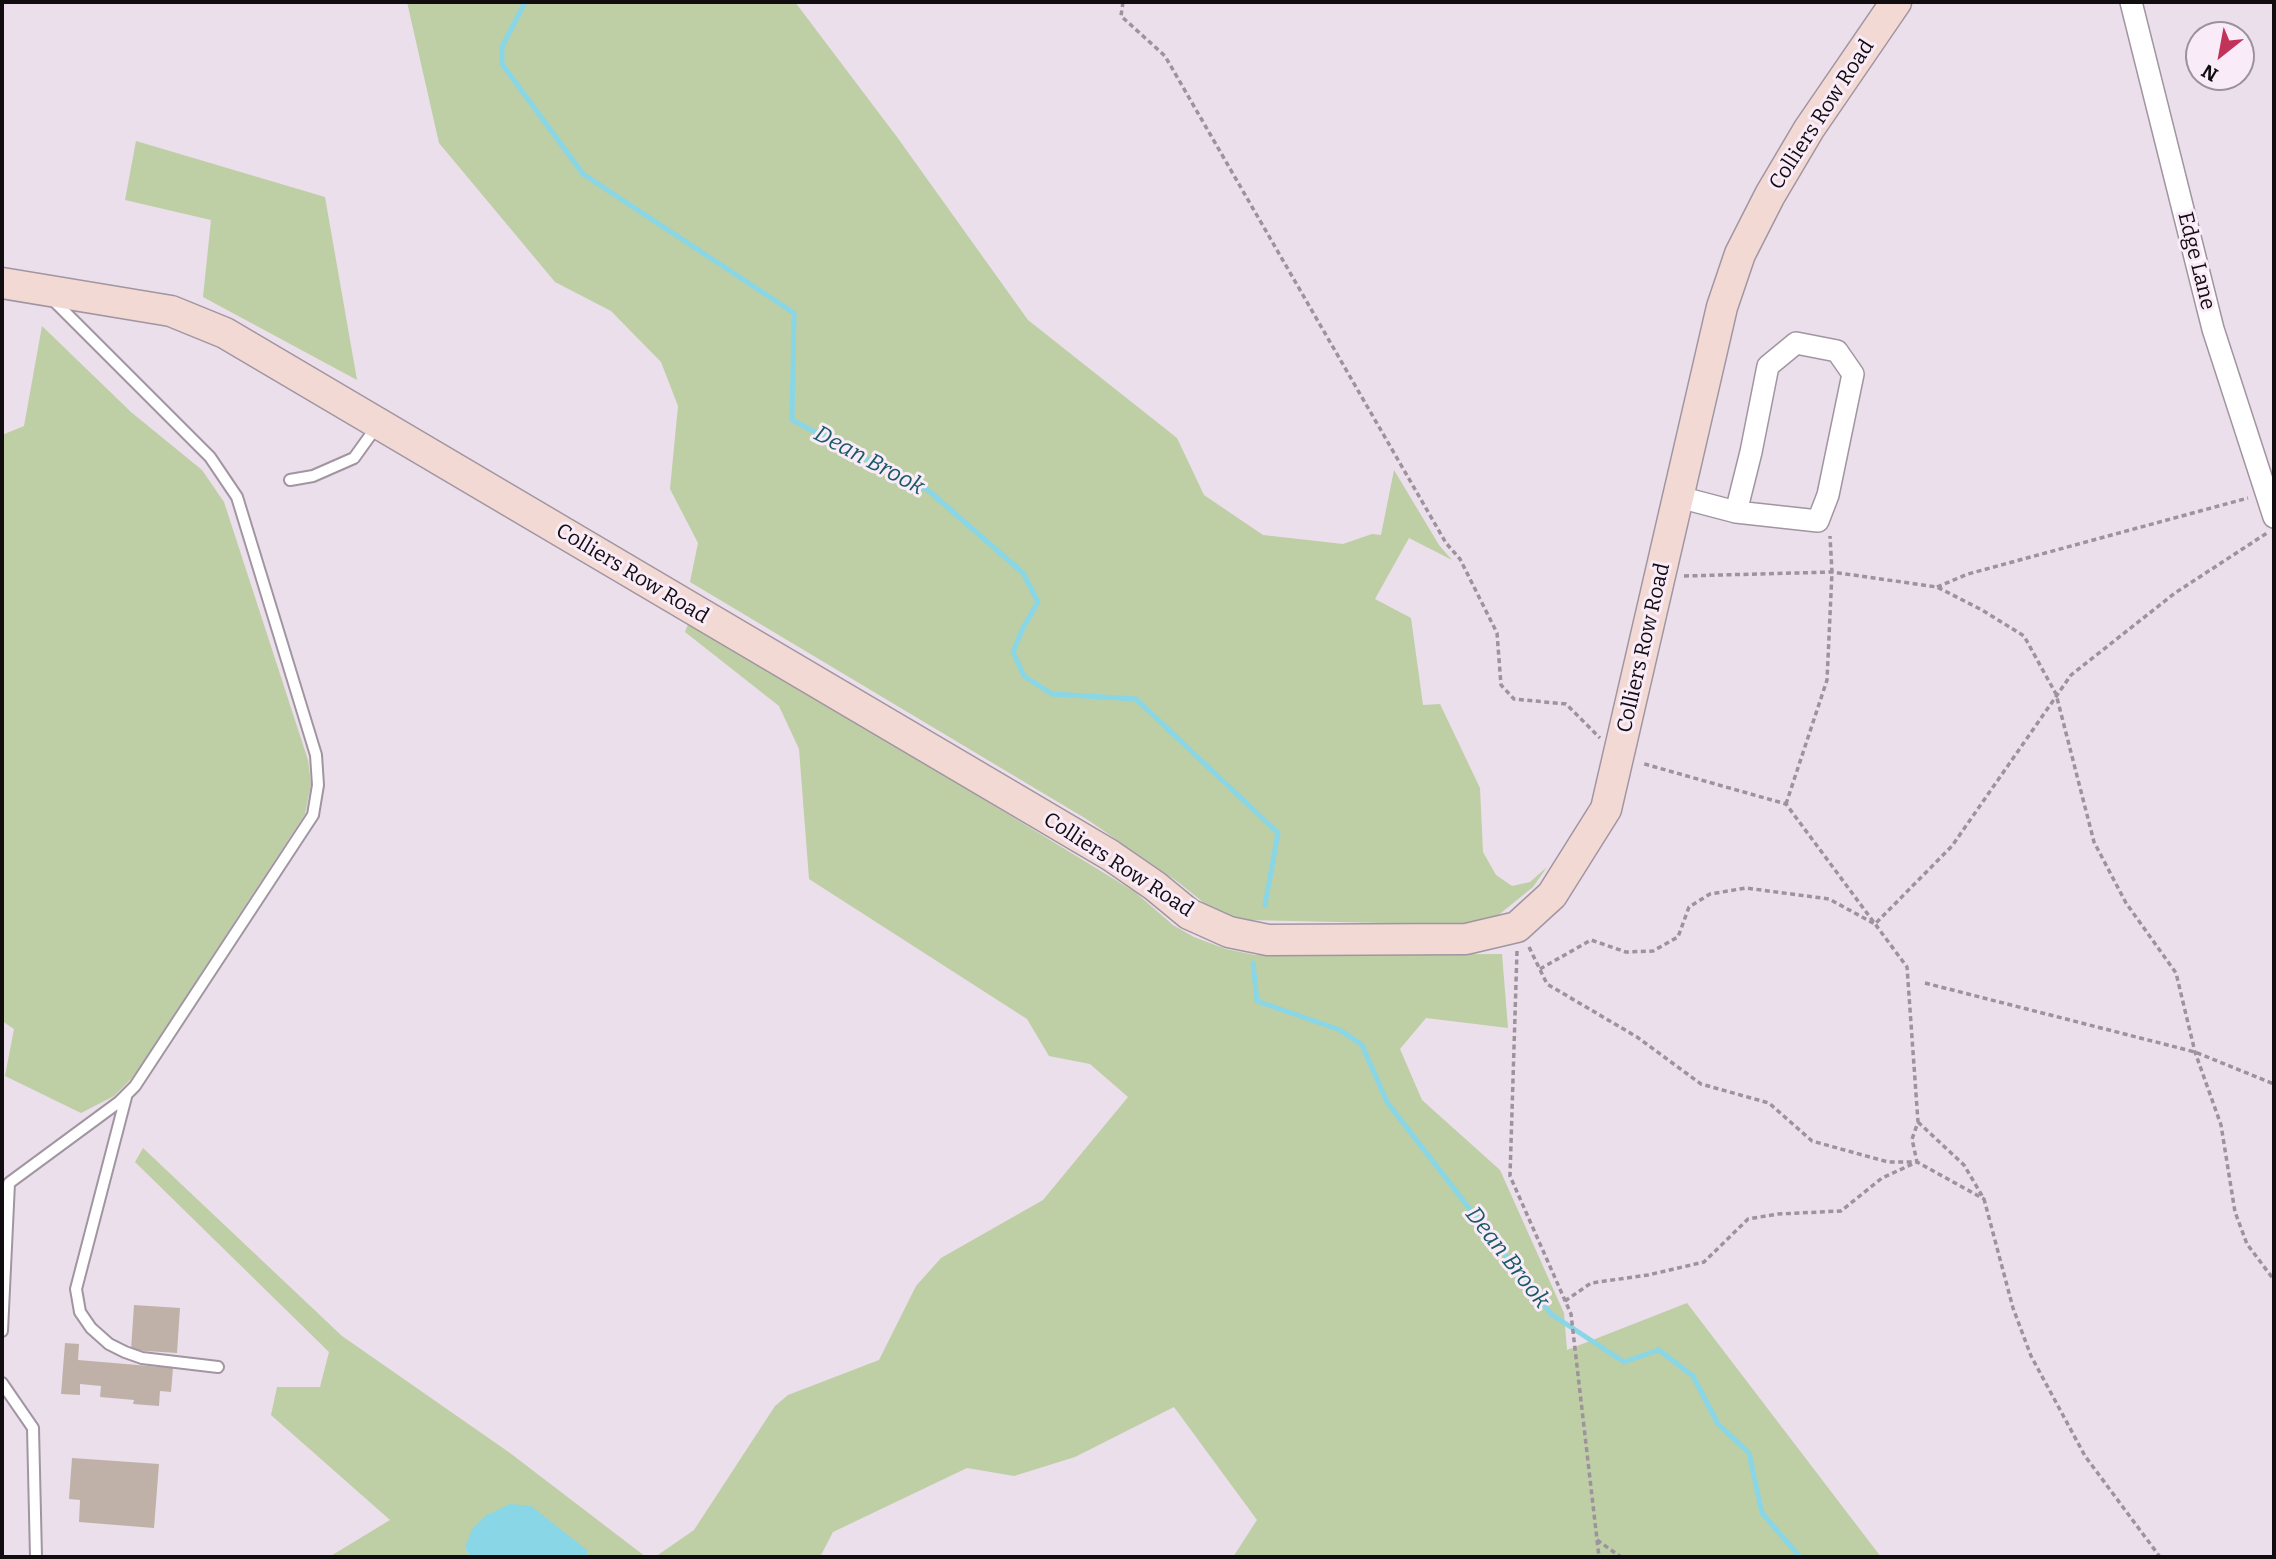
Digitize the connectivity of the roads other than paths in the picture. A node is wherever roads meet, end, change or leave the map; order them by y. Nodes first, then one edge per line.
1 (1896, 2) edge
2 (2131, 2) edge
3 (2, 283) edge
4 (44, 291) junction
5 (379, 424) junction
6 (290, 480) dead end
7 (1679, 497) junction
8 (1736, 512) junction
9 (2274, 517) edge
10 (126, 1095) junction
11 (2, 1331) edge
12 (218, 1367) dead end
13 (2, 1382) edge
14 (36, 1557) edge

1 - 7 street, Colliers Row Road
2 - 9 street, Edge Lane
3 - 4 street, Colliers Row Road
4 - 5 street, Colliers Row Road
4 - 10 lane
5 - 6 lane
5 - 7 street, Colliers Row Road
7 - 8 street
8 - 8 street
10 - 11 lane
10 - 12 lane
13 - 14 lane

